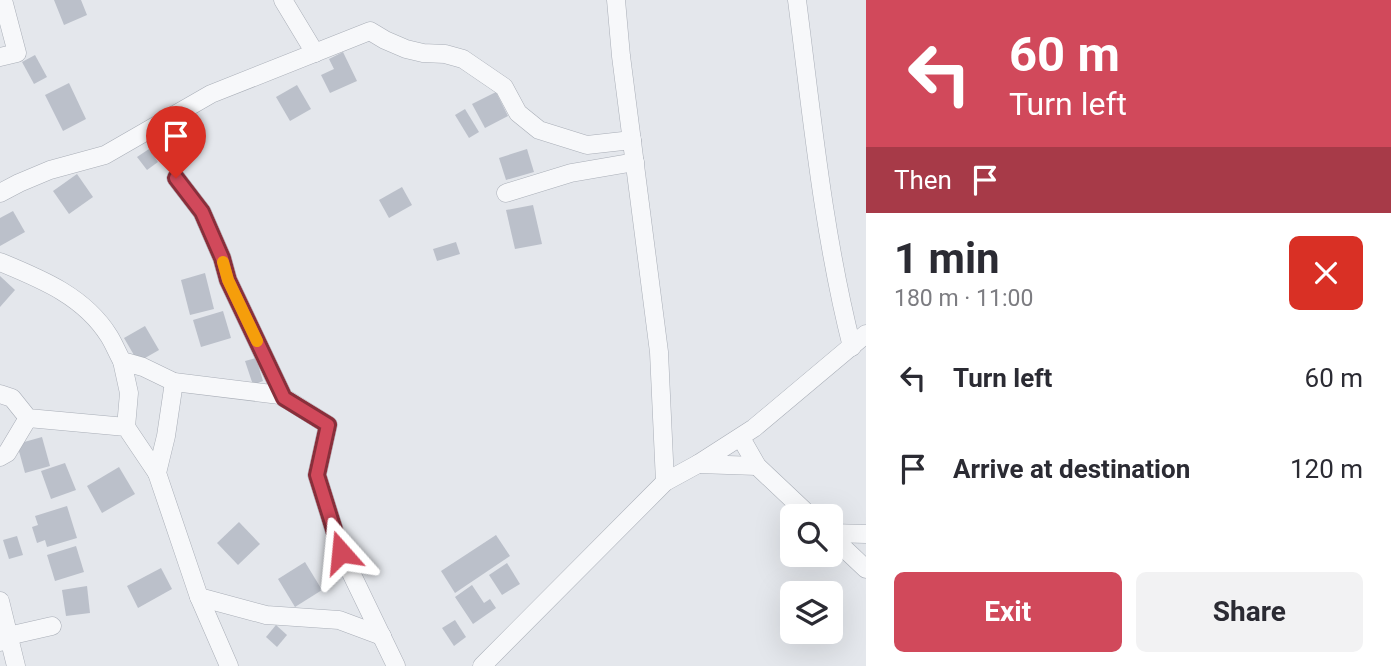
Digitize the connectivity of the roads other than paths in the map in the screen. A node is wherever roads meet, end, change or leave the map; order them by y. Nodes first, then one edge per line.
1 (3, 0) edge
2 (283, 0) edge
3 (616, 0) edge
4 (797, 0) edge
5 (315, 53) junction
6 (0, 57) edge
7 (632, 140) junction
8 (635, 162) junction
9 (176, 178) dead end
10 (0, 193) edge
11 (506, 193) dead end
12 (0, 262) edge
13 (866, 334) edge
14 (852, 347) junction
15 (122, 360) junction
16 (174, 383) junction
17 (0, 394) edge
18 (284, 398) junction
19 (28, 418) junction
20 (126, 427) junction
21 (741, 438) junction
22 (0, 457) edge
23 (698, 464) junction
24 (758, 466) junction
25 (157, 473) junction
26 (665, 482) junction
27 (798, 504) edge
28 (866, 534) edge
29 (843, 535) edge
30 (843, 547) edge
31 (866, 569) edge
32 (199, 597) junction
33 (0, 601) edge
34 (52, 626) dead end
35 (382, 636) junction
36 (4, 639) edge
37 (16, 666) edge
38 (229, 666) edge
39 (396, 666) edge
40 (482, 666) edge

1 - 6 street
2 - 5 street
3 - 7 street
4 - 14 street
5 - 7 street
5 - 10 street
7 - 8 street
8 - 11 street
8 - 26 street
9 - 18 street
12 - 15 street
13 - 14 street
14 - 21 street
15 - 16 street
15 - 20 street
16 - 18 street
16 - 25 street
17 - 19 street
18 - 35 street
19 - 20 street
19 - 22 street
20 - 25 street
21 - 23 street
21 - 24 street
23 - 24 street
23 - 26 street
24 - 27 street
25 - 32 street
26 - 40 street
28 - 29 street
30 - 31 street
32 - 35 street
32 - 38 street
33 - 36 street
34 - 36 street
35 - 39 street
36 - 37 street

